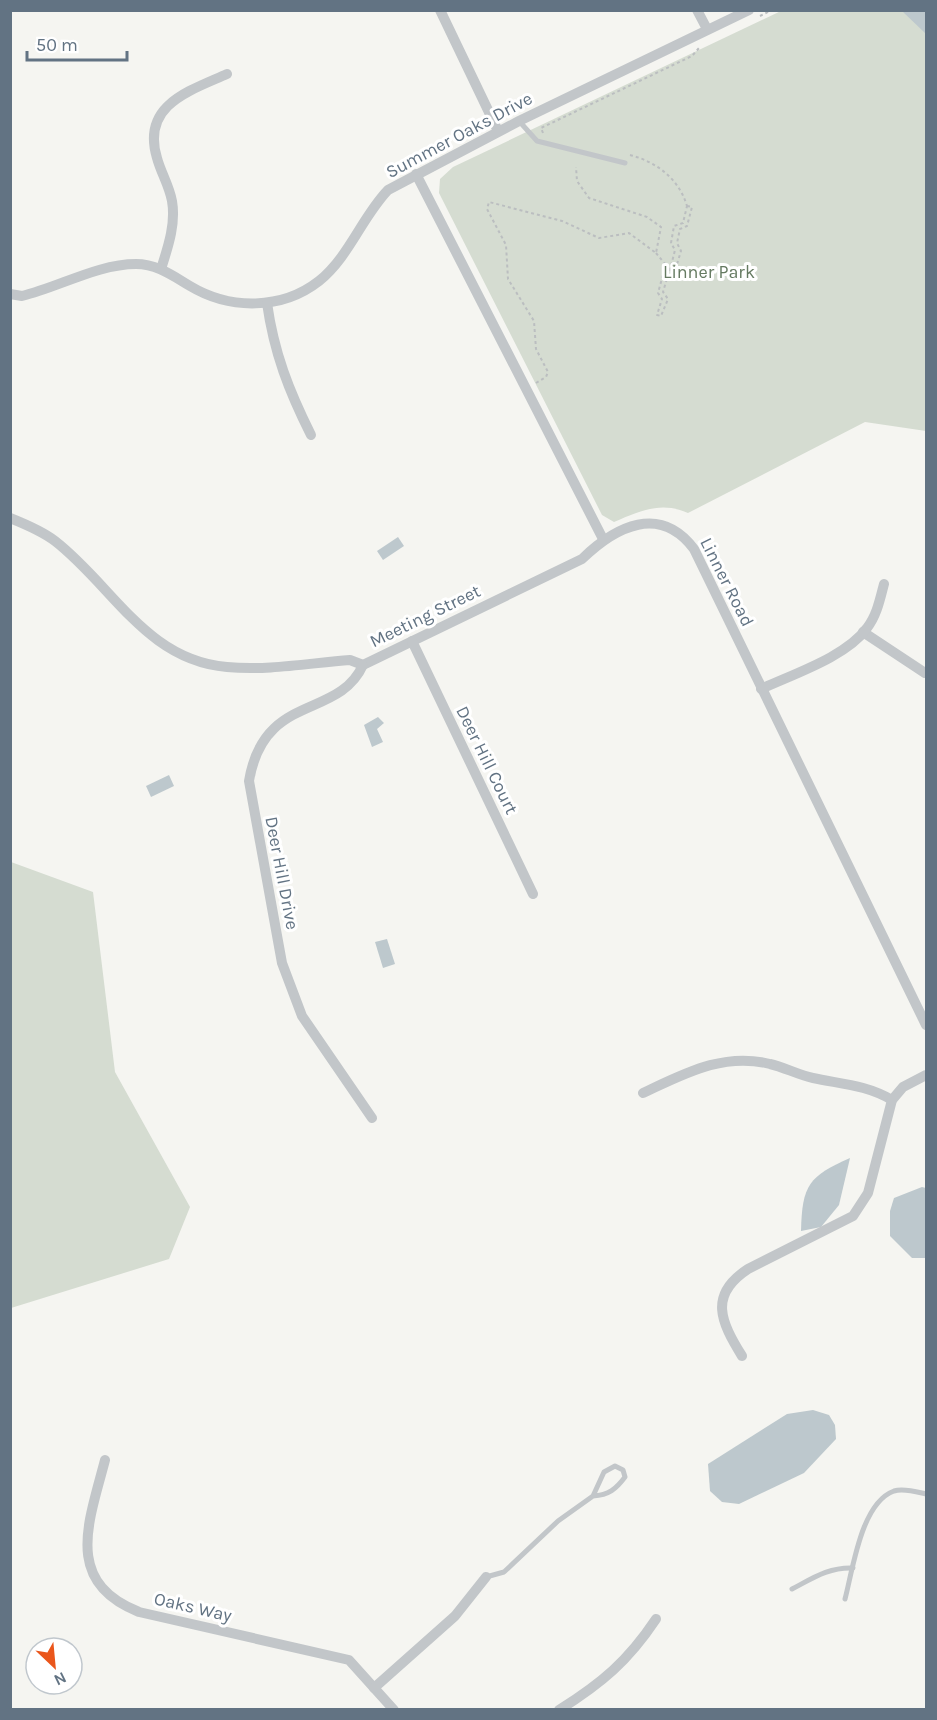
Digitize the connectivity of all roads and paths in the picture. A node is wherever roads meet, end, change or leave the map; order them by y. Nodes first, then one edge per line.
1 (440, 10) edge
2 (697, 10) edge
3 (772, 10) edge
4 (750, 15) edge
5 (707, 29) junction
6 (705, 43) dead end
7 (227, 74) dead end
8 (519, 121) junction
9 (498, 131) junction
10 (543, 133) dead end
11 (625, 154) dead end
12 (625, 163) dead end
13 (576, 167) dead end
14 (416, 174) junction
15 (687, 206) junction
16 (656, 253) junction
17 (161, 269) junction
18 (670, 270) junction
19 (10, 294) edge
20 (267, 303) junction
21 (526, 389) junction
22 (311, 435) dead end
23 (12, 520) edge
24 (603, 538) junction
25 (884, 584) dead end
26 (863, 632) junction
27 (412, 641) junction
28 (363, 665) junction
29 (926, 674) edge
30 (761, 689) junction
31 (533, 894) dead end
32 (927, 1025) edge
33 (927, 1075) edge
34 (643, 1093) dead end
35 (892, 1100) junction
36 (372, 1118) dead end
37 (742, 1356) dead end
38 (105, 1460) dead end
39 (927, 1494) edge
40 (594, 1496) junction
41 (853, 1568) junction
42 (486, 1577) joint
43 (792, 1590) dead end
44 (845, 1599) dead end
45 (656, 1619) dead end
46 (374, 1688) junction
47 (394, 1710) edge
48 (559, 1710) edge

1 - 9 street
2 - 5 street
3 - 4 path
4 - 5 street, Summer Oaks Drive
5 - 8 street, Summer Oaks Drive
6 - 10 path
7 - 17 street
8 - 9 street, Summer Oaks Drive
8 - 12 lane
9 - 14 street, Summer Oaks Drive
11 - 15 path
13 - 16 path
14 - 20 street, Summer Oaks Drive
14 - 21 street
15 - 18 path
15 - 18 path
16 - 18 path
16 - 21 path
17 - 19 street, Summer Oaks Drive
17 - 20 street, Summer Oaks Drive
20 - 22 street
21 - 24 street
23 - 28 street, Meeting Street
24 - 27 street, Meeting Street
24 - 30 street, Linner Road
25 - 26 street
26 - 29 street
26 - 30 street
27 - 28 street, Meeting Street
27 - 31 street, Deer Hill Court
28 - 36 street, Deer Hill Drive
30 - 32 street, Linner Road
33 - 35 street
34 - 35 street
35 - 37 street
38 - 46 street, Oaks Way
39 - 41 lane
40 - 40 lane
40 - 42 lane
41 - 43 lane
41 - 44 lane
42 - 46 street
45 - 48 street
46 - 47 street, Oaks Way

